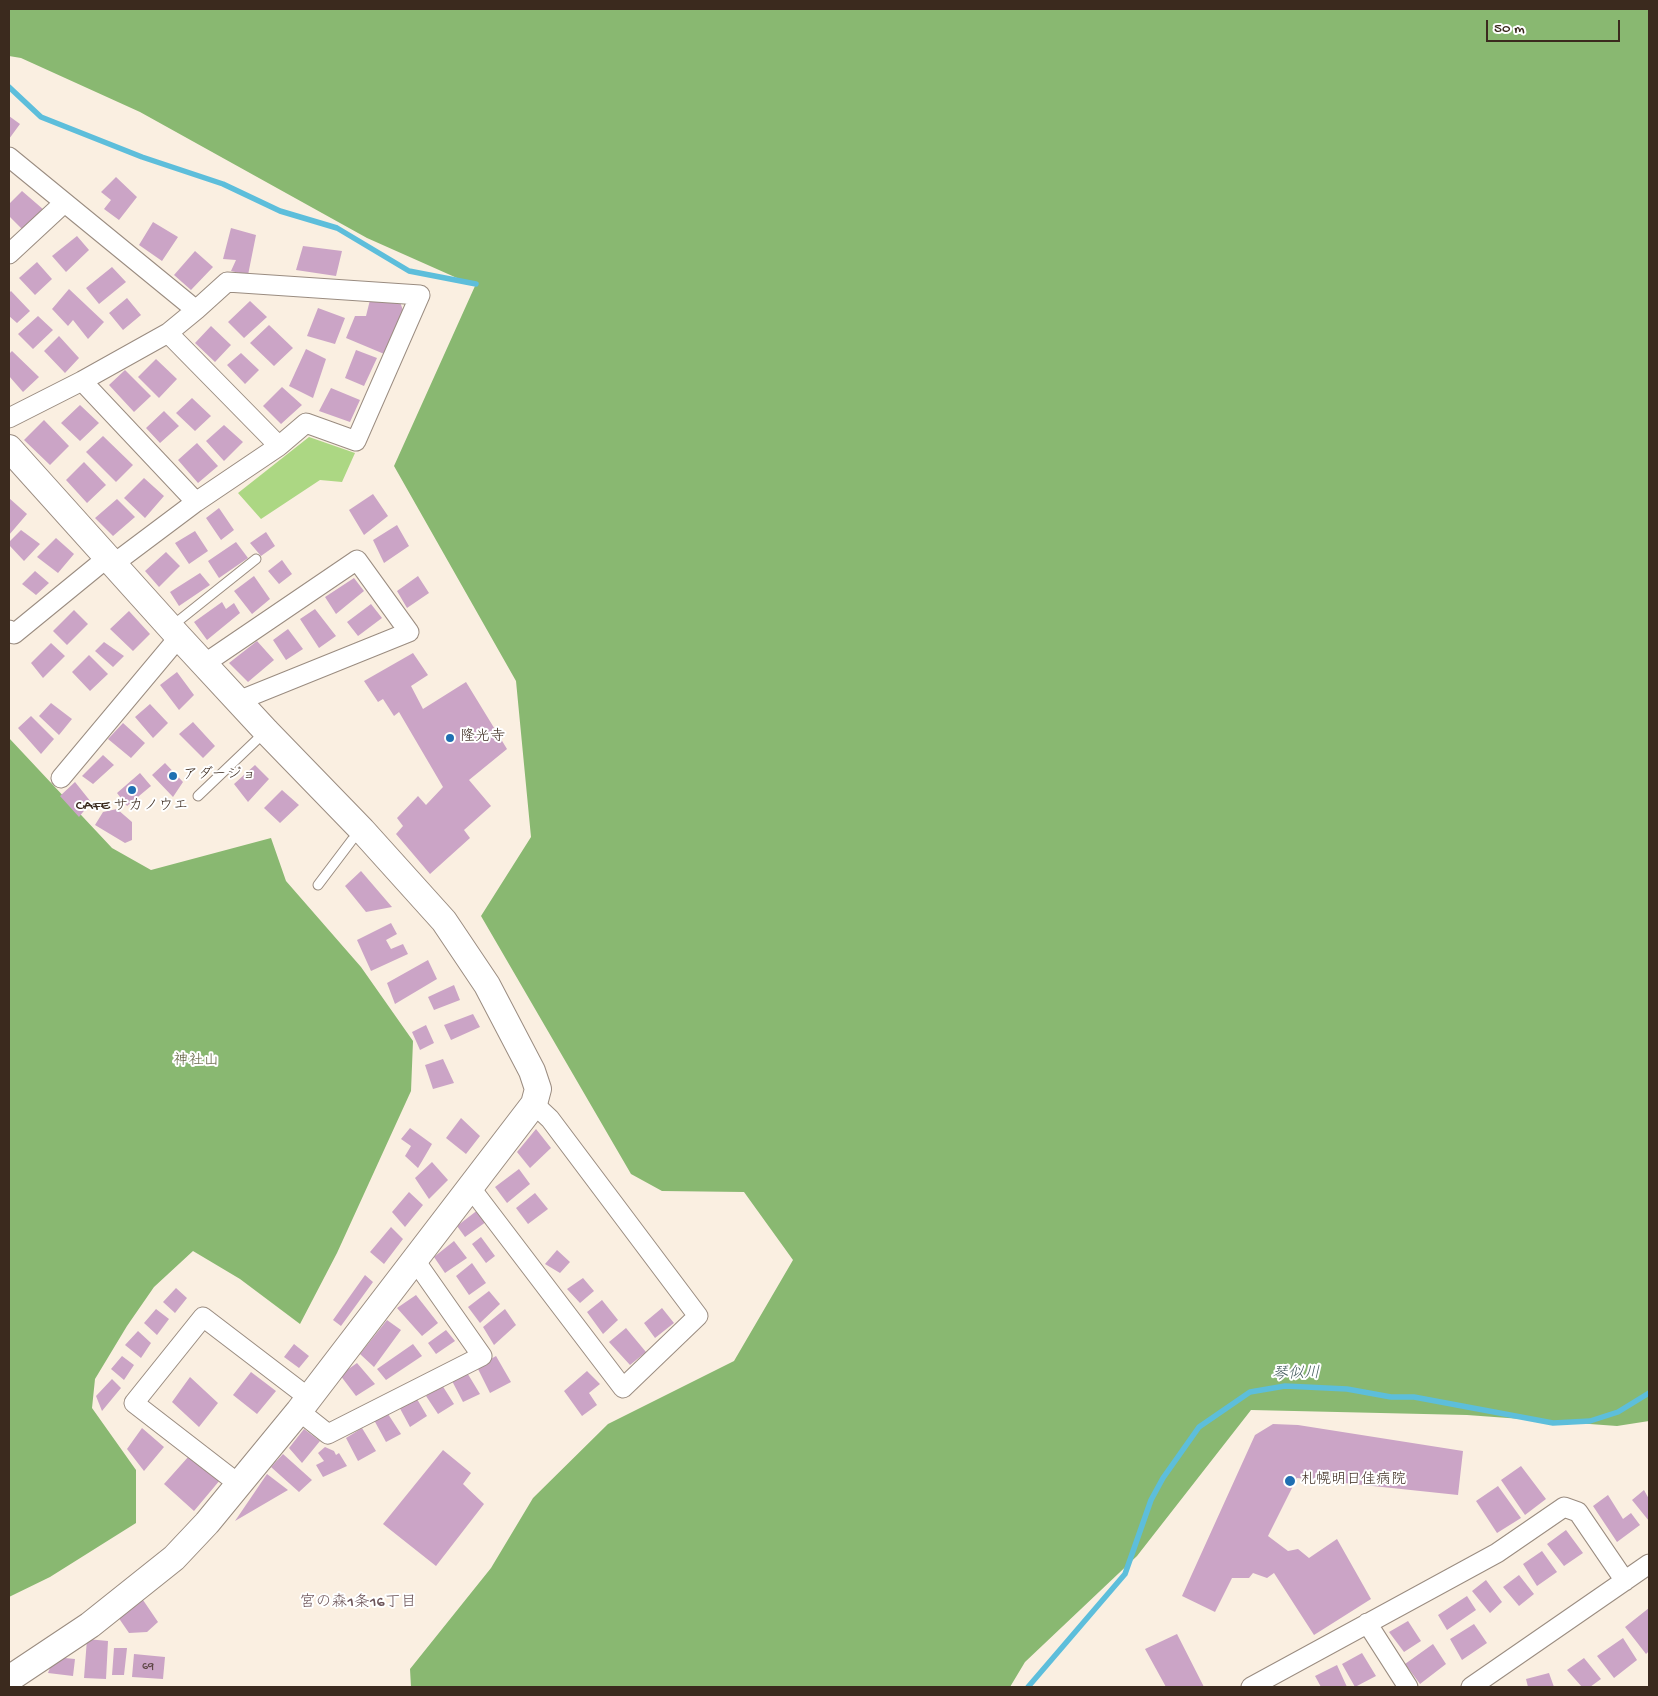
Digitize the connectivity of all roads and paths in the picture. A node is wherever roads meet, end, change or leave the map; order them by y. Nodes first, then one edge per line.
1 (9, 157) edge
2 (64, 203) junction
3 (9, 254) edge
4 (196, 310) junction
5 (168, 333) junction
6 (82, 381) junction
7 (9, 418) edge
8 (279, 446) junction
9 (12, 460) edge
10 (196, 502) junction
11 (256, 560) dead end
12 (110, 561) junction
13 (9, 630) edge
14 (174, 632) junction
15 (204, 664) junction
16 (238, 701) junction
17 (266, 731) junction
18 (61, 778) dead end
19 (198, 796) dead end
20 (362, 830) junction
21 (318, 885) dead end
22 (534, 1104) junction
23 (470, 1186) junction
24 (414, 1259) junction
25 (304, 1404) junction
26 (240, 1485) junction
27 (1649, 1564) edge
28 (1625, 1581) junction
29 (1368, 1623) junction
30 (9, 1679) edge
31 (1251, 1687) edge
32 (1408, 1687) edge
33 (1471, 1687) edge

1 - 2 street
2 - 3 street
2 - 4 street
4 - 5 street
4 - 8 street
5 - 6 street
5 - 8 street
6 - 7 street
6 - 10 street
8 - 10 street
9 - 12 street
10 - 12 street
11 - 14 lane
12 - 13 street
12 - 14 street
14 - 15 street
14 - 18 street
15 - 16 street
15 - 16 street
16 - 17 street
17 - 19 lane
17 - 20 street
20 - 21 lane
20 - 22 street
22 - 23 street
22 - 23 street
23 - 24 street
24 - 25 street
24 - 25 street
25 - 26 street
25 - 26 street
26 - 30 street
27 - 28 street
28 - 29 street
28 - 33 street
29 - 31 street
29 - 32 street

